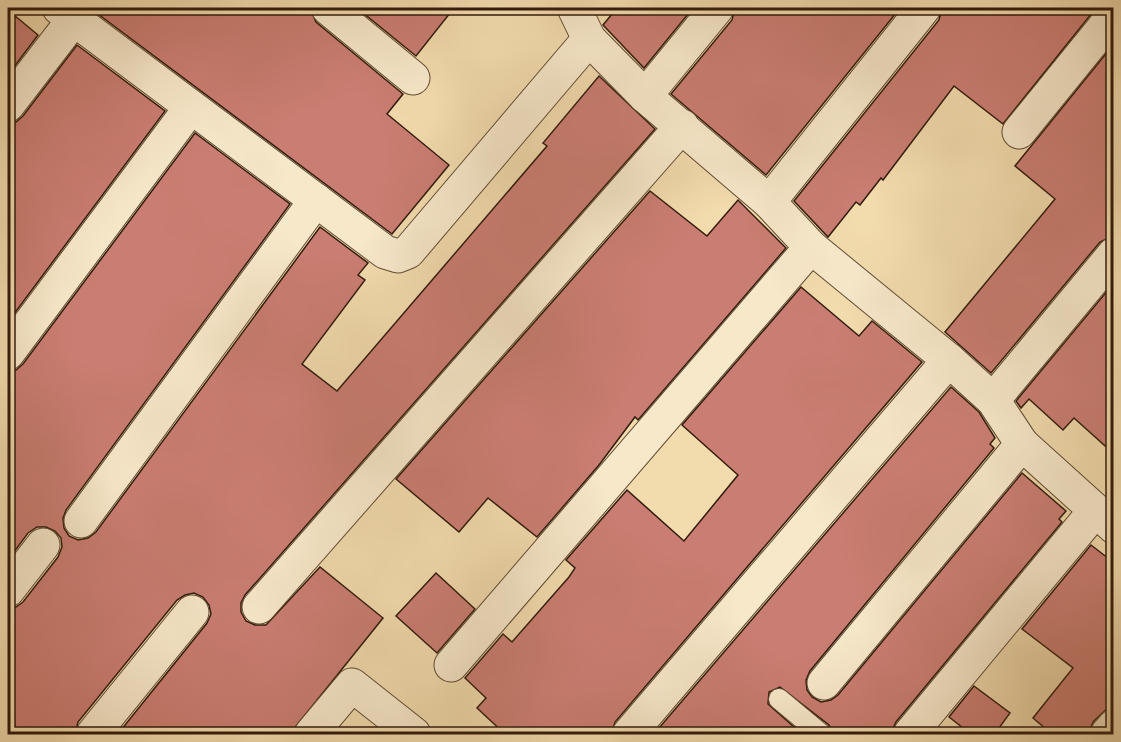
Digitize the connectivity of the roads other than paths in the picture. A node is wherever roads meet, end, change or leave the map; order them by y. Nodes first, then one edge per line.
1 (328, 8) edge
2 (717, 8) edge
3 (924, 8) edge
4 (66, 13) edge
5 (1113, 15) edge
6 (581, 17) edge
7 (414, 78) dead end
8 (645, 96) junction
9 (8, 105) edge
10 (191, 107) junction
11 (682, 126) junction
12 (1019, 132) dead end
13 (316, 200) junction
14 (769, 202) junction
15 (812, 247) junction
16 (1113, 254) edge
17 (8, 353) edge
18 (949, 360) junction
19 (993, 399) junction
20 (1022, 444) junction
21 (1105, 513) edge
22 (81, 521) dead end
23 (43, 546) dead end
24 (8, 590) edge
25 (259, 607) dead end
26 (192, 612) dead end
27 (451, 665) dead end
28 (824, 683) dead end
29 (779, 699) dead end
30 (1113, 726) edge
31 (93, 735) edge
32 (311, 735) edge
33 (414, 735) edge
34 (629, 735) edge
35 (821, 735) edge
36 (910, 735) edge
37 (1107, 735) edge

1 - 7 street
2 - 8 street
3 - 14 street
4 - 9 street
4 - 10 street
5 - 12 street
6 - 8 street
6 - 13 street
8 - 11 street
10 - 13 street
10 - 17 street
11 - 14 street
11 - 25 street
13 - 22 street
14 - 15 street
15 - 18 street
15 - 27 street
16 - 19 street
18 - 19 street
18 - 34 street
19 - 20 street
20 - 21 street
20 - 28 street
21 - 36 street
23 - 24 street
26 - 31 street
29 - 35 lane
30 - 37 street
32 - 33 street

